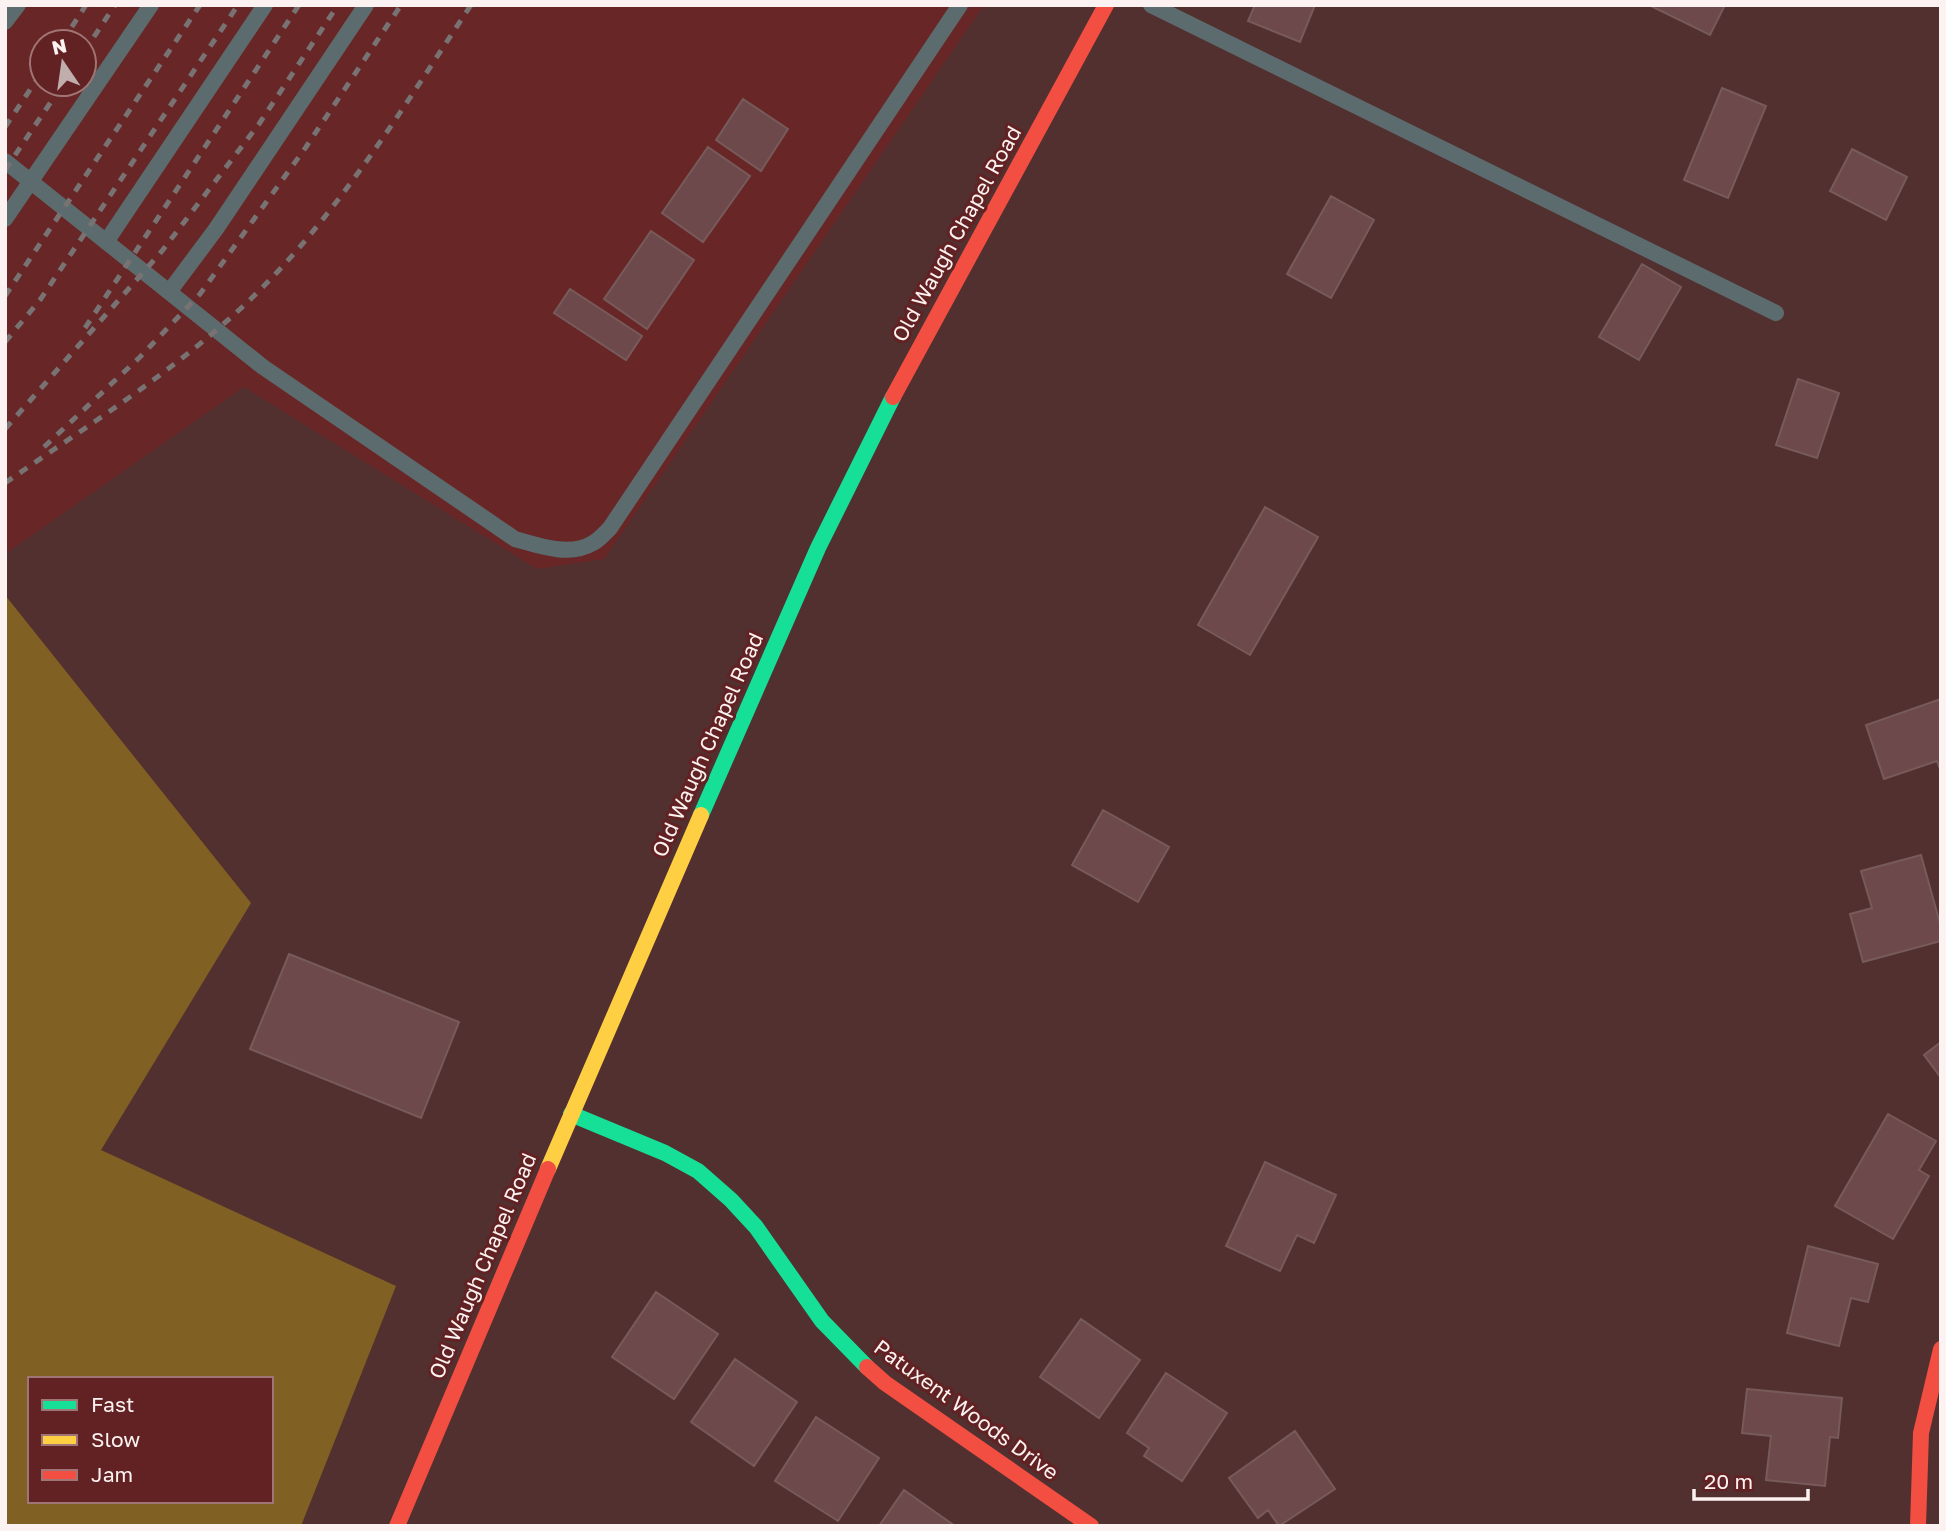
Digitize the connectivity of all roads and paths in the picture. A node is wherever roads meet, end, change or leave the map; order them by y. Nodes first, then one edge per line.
1 (18, 5) edge
2 (151, 5) edge
3 (265, 5) edge
4 (366, 5) edge
5 (960, 5) edge
6 (1106, 5) edge
7 (1151, 5) edge
8 (5, 22) edge
9 (5, 161) edge
10 (31, 181) junction
11 (5, 219) edge
12 (106, 242) junction
13 (169, 292) junction
14 (1776, 313) dead end
15 (571, 1114) junction
16 (1941, 1349) edge
17 (397, 1526) edge
18 (1091, 1526) edge
19 (1918, 1526) edge

1 - 8 lane
2 - 10 lane
3 - 12 lane
4 - 13 lane
5 - 13 lane
6 - 15 street, Old Waugh Chapel Road
7 - 14 lane
9 - 10 lane
10 - 11 lane
10 - 12 lane
12 - 13 lane
15 - 17 street, Old Waugh Chapel Road
15 - 18 street, Patuxent Woods Drive
16 - 19 street

